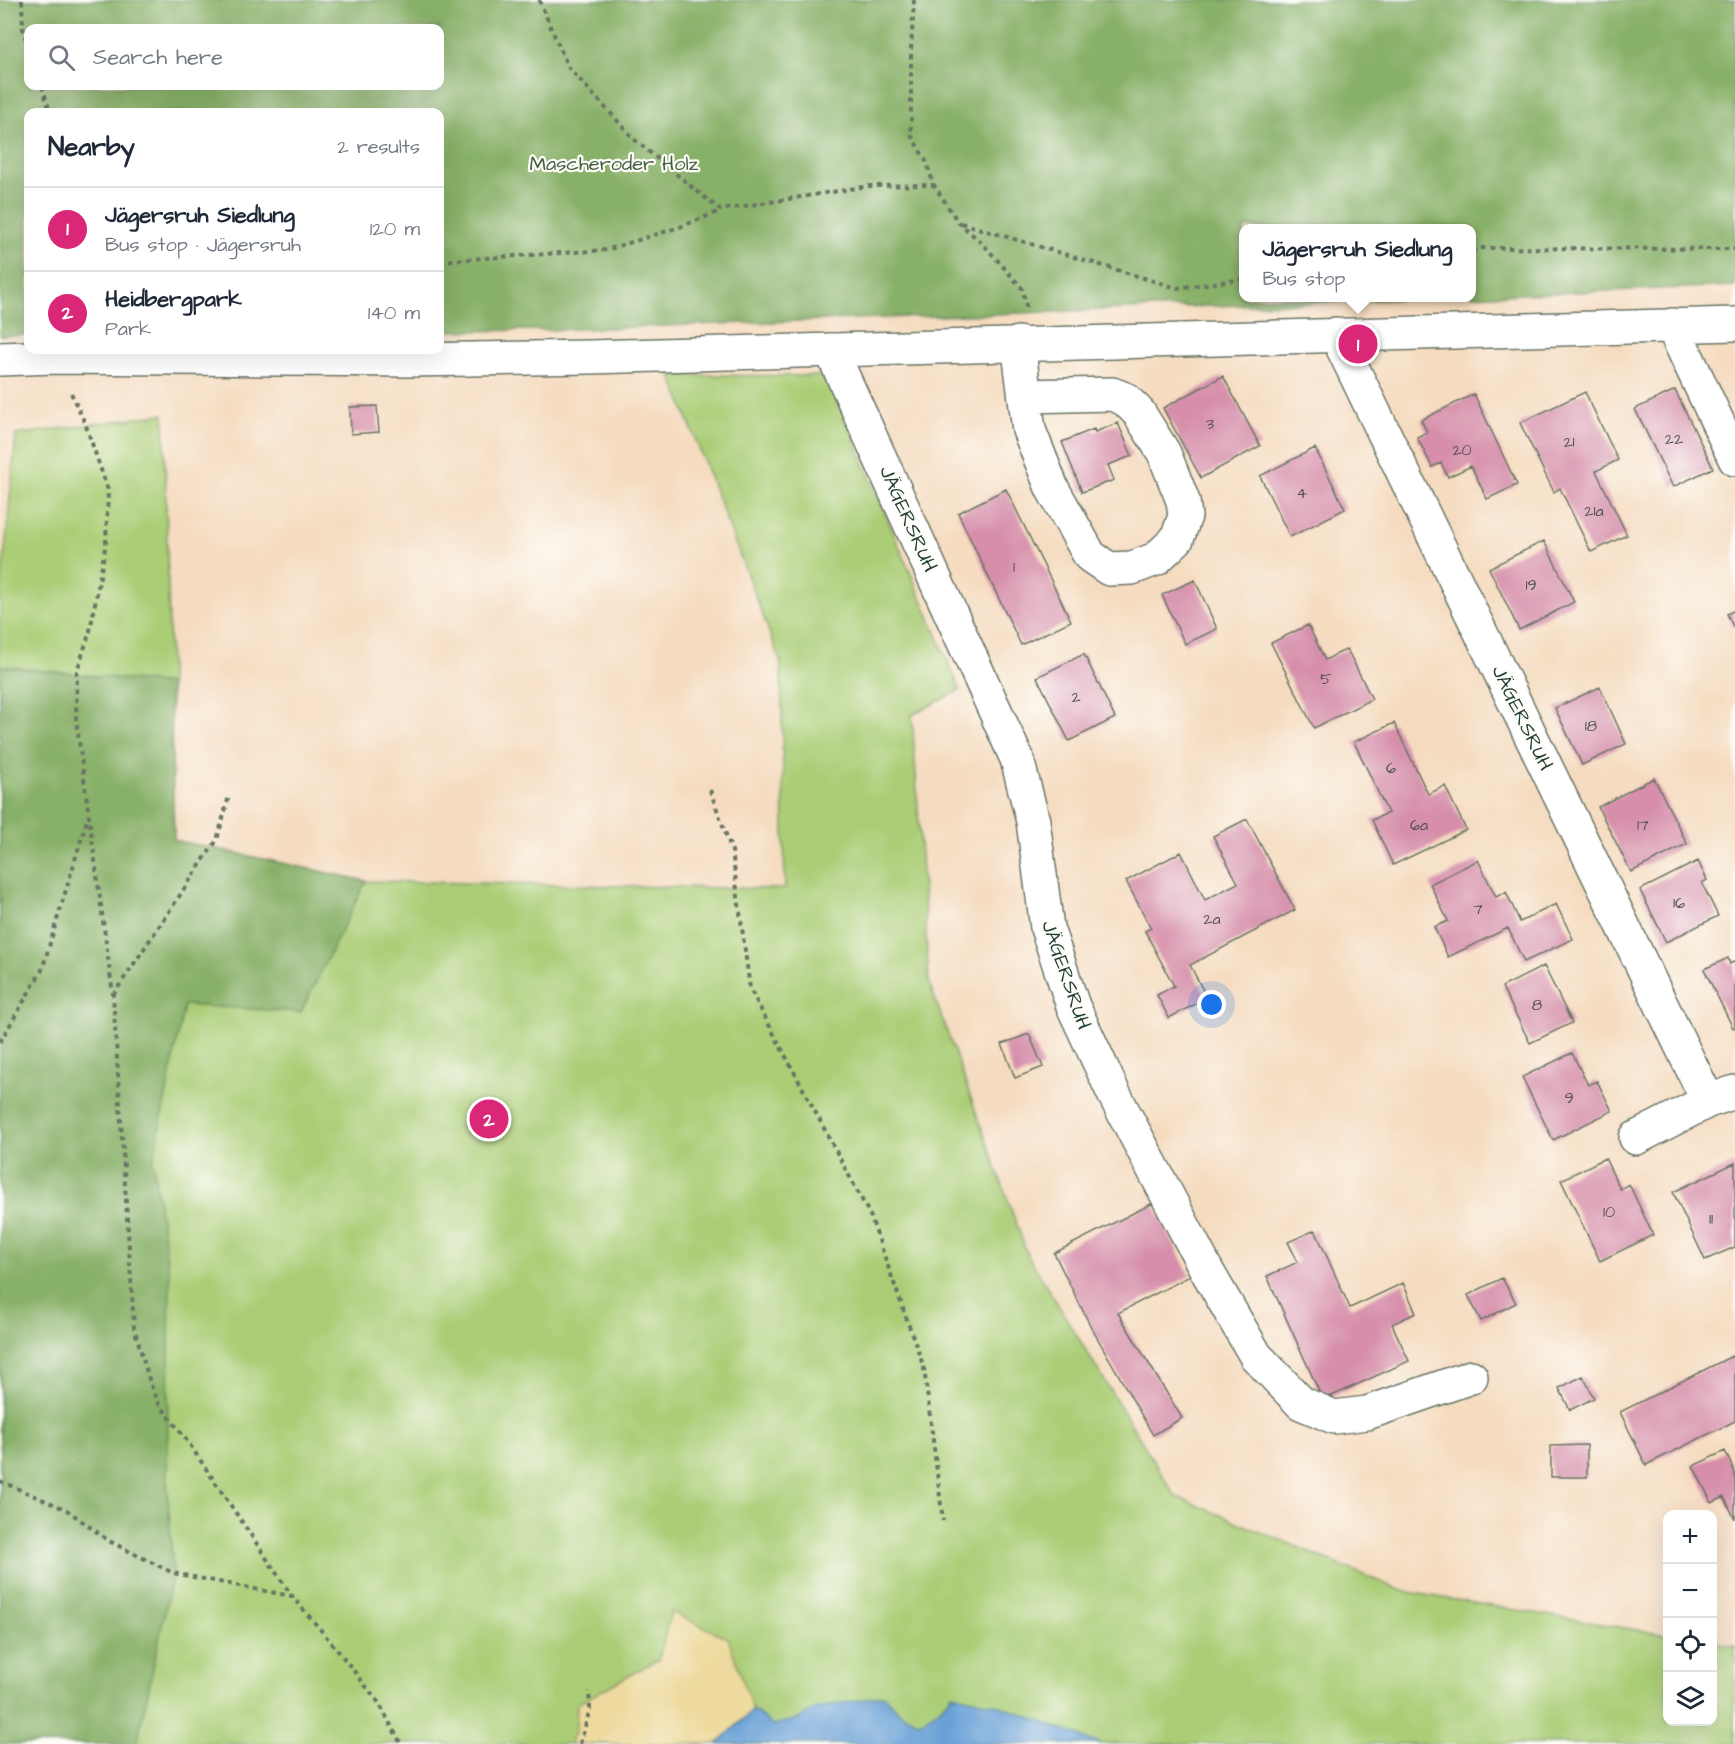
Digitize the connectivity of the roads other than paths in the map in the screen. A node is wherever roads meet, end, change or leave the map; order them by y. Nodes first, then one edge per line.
1 (1735, 324) edge
2 (1672, 325) junction
3 (1336, 334) junction
4 (1026, 343) junction
5 (831, 350) junction
6 (0, 359) edge
7 (1025, 396) junction
8 (1735, 459) edge
9 (1722, 1097) edge
10 (1636, 1138) dead end
11 (1471, 1377) dead end

1 - 2 street
2 - 3 street
2 - 8 street
3 - 4 street
3 - 9 street, JÄGERSRUH
4 - 5 street
4 - 7 street
5 - 6 street
5 - 11 street, JÄGERSRUH
7 - 7 street
9 - 10 street, JÄGERSRUH

